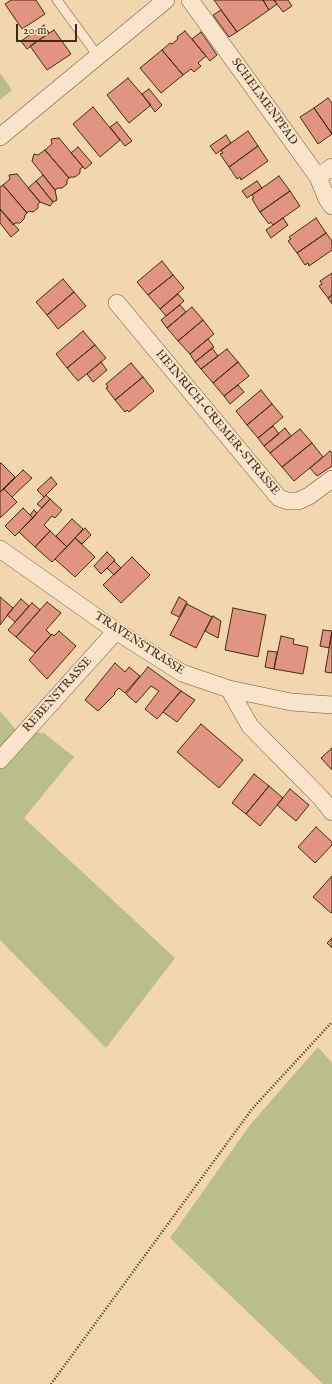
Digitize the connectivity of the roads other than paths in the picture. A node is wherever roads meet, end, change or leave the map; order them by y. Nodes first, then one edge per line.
1 (57, 0) edge
2 (166, 0) edge
3 (190, 0) edge
4 (98, 56) junction
5 (0, 137) edge
6 (325, 172) edge
7 (332, 206) edge
8 (117, 303) dead end
9 (332, 479) edge
10 (0, 549) edge
11 (116, 630) junction
12 (228, 688) junction
13 (332, 705) edge
14 (0, 760) edge
15 (332, 812) edge

1 - 4 lane
2 - 4 street
3 - 6 street, SCHELMENPFAD
4 - 5 street
6 - 7 street, SCHELMENPFAD
8 - 9 street, HEINRICH-CREMER-STRASSE
10 - 11 street, TRAVENSTRASSE
11 - 12 street, TRAVENSTRASSE
11 - 14 street, REBENSTRASSE
12 - 13 street, TRAVENSTRASSE
12 - 15 street

